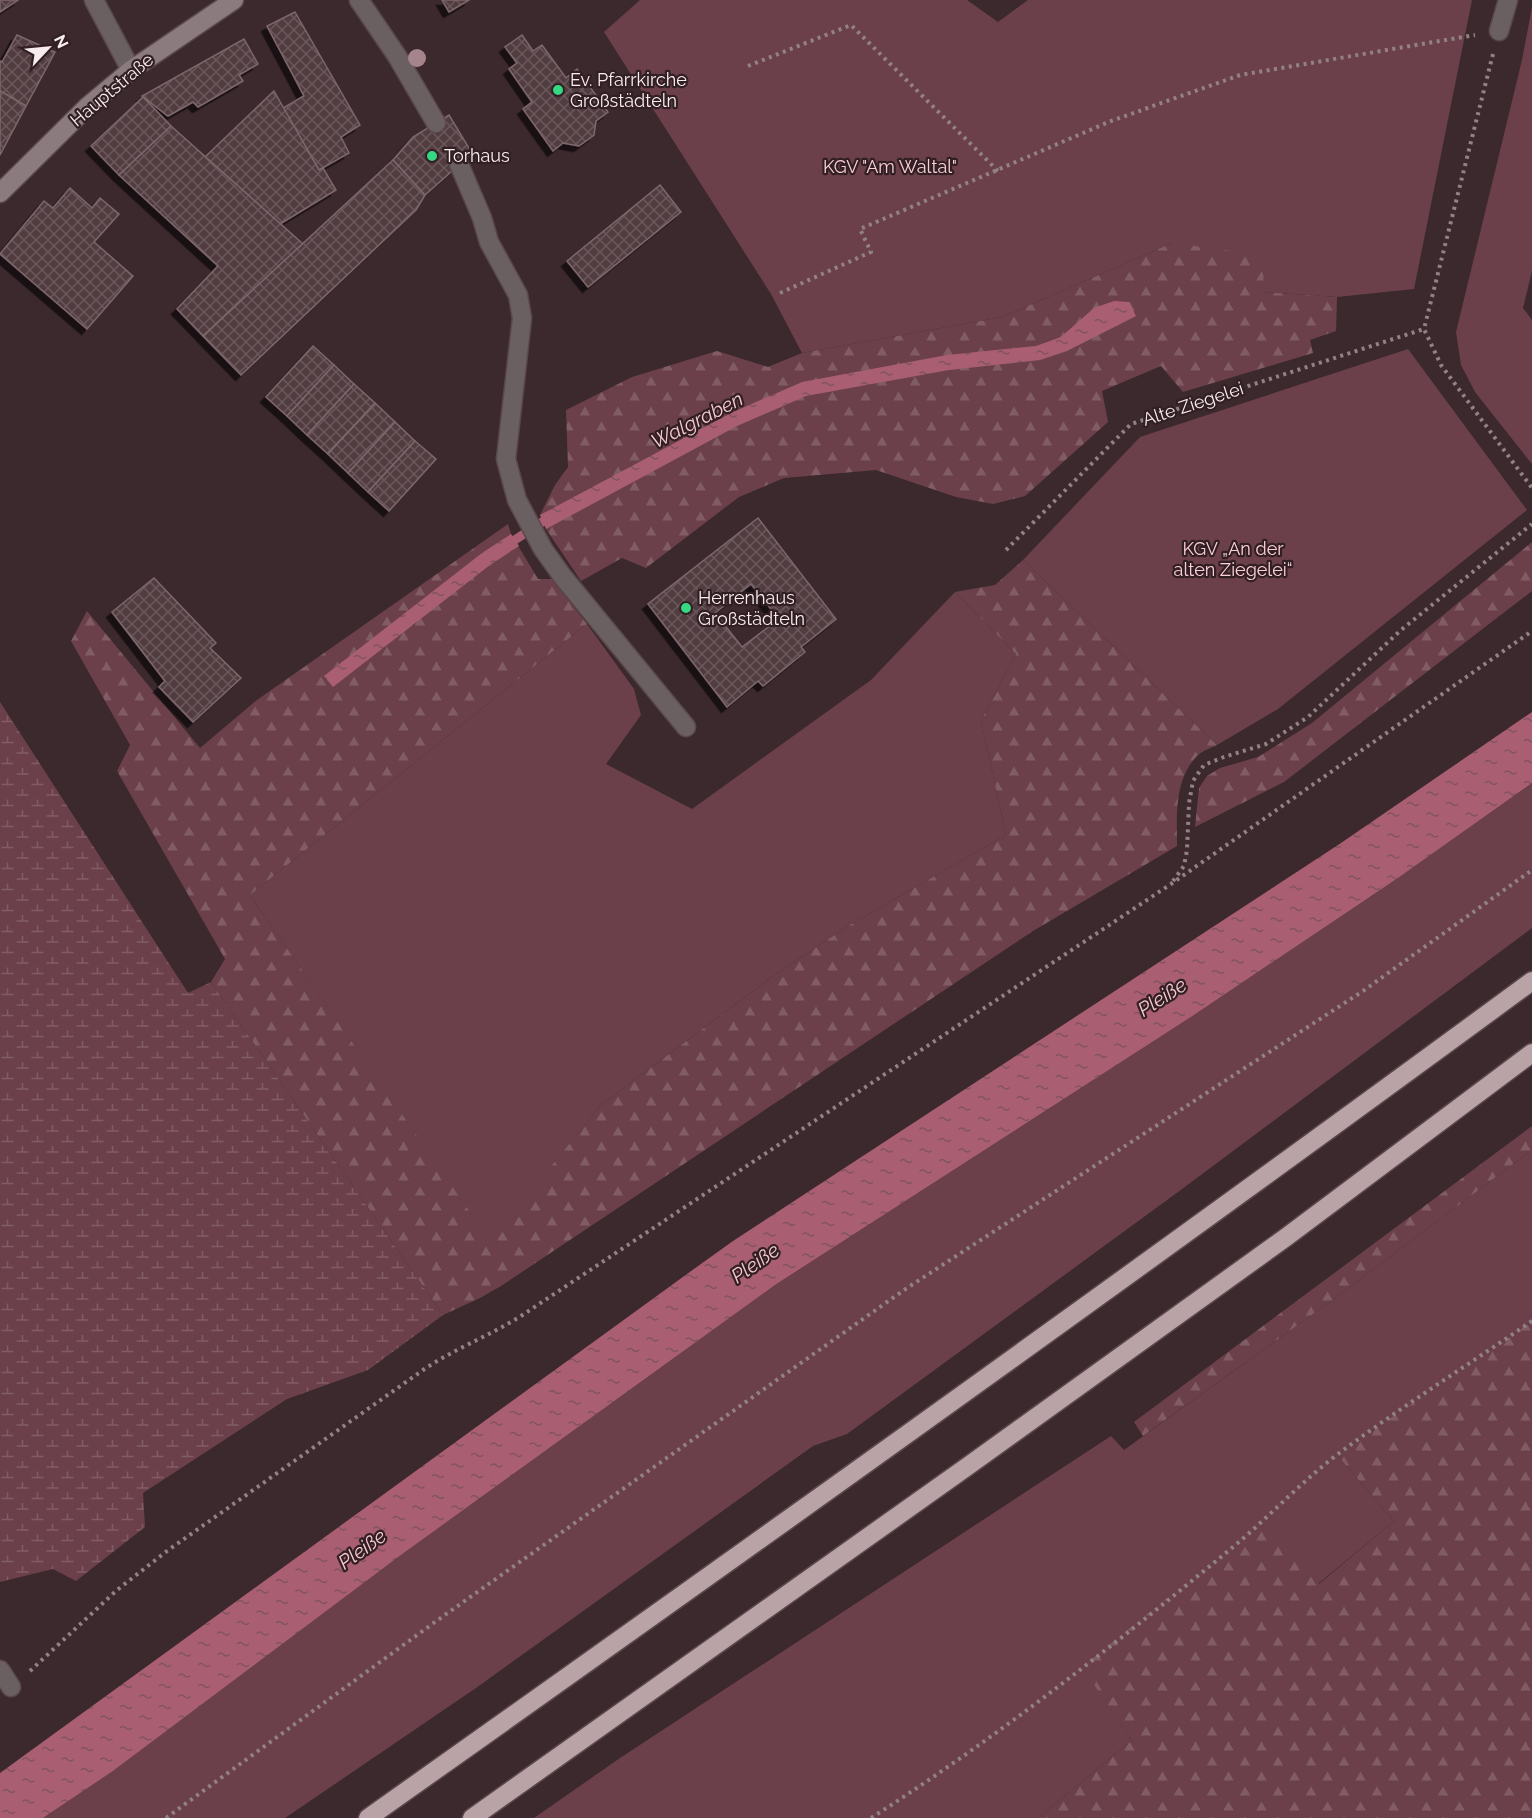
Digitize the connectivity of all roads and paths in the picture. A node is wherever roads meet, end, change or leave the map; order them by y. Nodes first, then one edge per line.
1 (94, 0) edge
2 (234, 0) edge
3 (359, 0) edge
4 (1508, 0) edge
5 (1499, 31) junction
6 (748, 66) dead end
7 (131, 70) junction
8 (436, 123) dead end
9 (459, 164) dead end
10 (998, 171) junction
11 (0, 193) edge
12 (780, 293) dead end
13 (1424, 329) junction
14 (1532, 488) edge
15 (1532, 524) edge
16 (1006, 550) dead end
17 (1532, 631) edge
18 (686, 727) dead end
19 (1532, 870) edge
20 (1171, 884) junction
21 (1532, 981) edge
22 (1532, 1053) edge
23 (1532, 1320) edge
24 (0, 1670) edge
25 (10, 1687) joint
26 (166, 1818) edge
27 (368, 1818) edge
28 (472, 1818) edge
29 (871, 1818) edge

1 - 7 street
2 - 7 main road, Hauptstraße
3 - 8 street
4 - 5 street
5 - 10 path
5 - 13 path
6 - 10 path
7 - 11 main road, Hauptstraße
9 - 18 street
10 - 12 path
13 - 14 path
13 - 16 path, Alte Ziegelei
15 - 20 path
17 - 20 path
19 - 26 path
20 - 25 path
21 - 27 highway
22 - 28 highway
23 - 29 path
24 - 25 street

